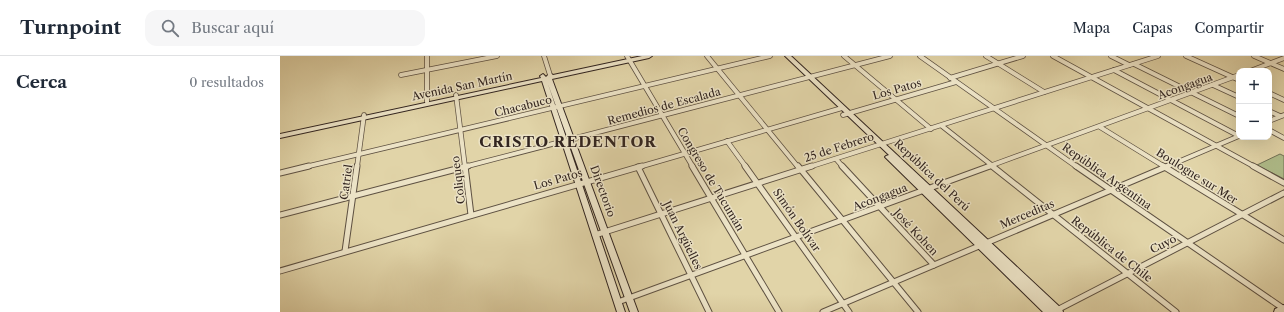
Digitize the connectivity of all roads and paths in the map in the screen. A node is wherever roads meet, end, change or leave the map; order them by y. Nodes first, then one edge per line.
1 (427, 56) edge
2 (497, 56) edge
3 (544, 56) edge
4 (636, 56) edge
5 (649, 56) edge
6 (707, 56) edge
7 (770, 56) edge
8 (782, 56) edge
9 (788, 56) edge
10 (844, 56) edge
11 (890, 56) edge
12 (920, 56) edge
13 (986, 56) edge
14 (1023, 56) edge
15 (1053, 56) edge
16 (1111, 56) edge
17 (1158, 56) edge
18 (1186, 56) edge
19 (1254, 56) edge
20 (628, 58) edge
21 (1284, 58) edge
22 (998, 63) junction
23 (1271, 63) junction
24 (1134, 64) junction
25 (855, 65) junction
26 (1129, 65) junction
27 (1258, 68) edge
28 (718, 69) junction
29 (1284, 69) edge
30 (427, 70) junction
31 (1114, 70) junction
32 (401, 75) dead end
33 (546, 77) junction
34 (807, 77) junction
35 (1091, 77) junction
36 (1234, 77) joint
37 (950, 78) junction
38 (956, 82) junction
39 (1214, 85) junction
40 (645, 86) junction
41 (1044, 92) junction
42 (1193, 93) junction
43 (740, 95) junction
44 (1272, 95) edge
45 (1236, 96) edge
46 (456, 97) junction
47 (897, 99) junction
48 (1284, 100) edge
49 (1172, 101) junction
50 (427, 102) junction
51 (556, 107) junction
52 (995, 108) junction
53 (1149, 109) junction
54 (842, 111) junction
55 (1272, 112) edge
56 (1236, 114) edge
57 (662, 115) junction
58 (1282, 115) edge
59 (364, 117) junction
60 (1272, 120) edge
61 (942, 126) junction
62 (1100, 127) junction
63 (932, 128) junction
64 (461, 130) junction
65 (768, 130) junction
66 (1272, 132) edge
67 (1236, 134) edge
68 (280, 135) edge
69 (1236, 137) edge
70 (1284, 138) edge
71 (572, 139) junction
72 (563, 141) junction
73 (727, 141) junction
74 (879, 145) junction
75 (1216, 145) junction
76 (1048, 146) junction
77 (684, 153) junction
78 (359, 154) junction
79 (836, 159) junction
80 (992, 165) junction
81 (466, 166) junction
82 (638, 166) junction
83 (1164, 166) junction
84 (802, 170) junction
85 (280, 173) edge
86 (587, 181) junction
87 (1284, 183) edge
88 (578, 184) junction
89 (758, 184) junction
90 (925, 189) junction
91 (1110, 190) junction
92 (1284, 193) edge
93 (353, 196) junction
94 (712, 198) junction
95 (879, 207) junction
96 (662, 214) junction
97 (1052, 214) junction
98 (280, 215) edge
99 (471, 215) junction
100 (1243, 215) junction
101 (843, 220) junction
102 (605, 232) junction
103 (595, 235) junction
104 (796, 237) junction
105 (1284, 240) edge
106 (1188, 243) junction
107 (983, 244) junction
108 (345, 251) junction
109 (746, 255) junction
110 (934, 265) junction
111 (280, 271) edge
112 (1128, 274) junction
113 (691, 275) junction
114 (893, 282) junction
115 (629, 298) junction
116 (618, 302) junction
117 (843, 303) junction
118 (1284, 309) edge
119 (621, 312) edge
120 (634, 312) edge
121 (709, 312) edge
122 (779, 312) edge
123 (823, 312) edge
124 (849, 312) edge
125 (918, 312) edge
126 (1054, 312) edge
127 (1176, 312) edge
128 (1278, 312) edge

1 - 30 street
2 - 30 street
3 - 33 street, Directorio
4 - 20 main road, Avenida San Martín
5 - 20 main road, Avenida San Martín
6 - 28 street
7 - 28 street, Chacabuco
8 - 34 main road, República del Perú
9 - 34 main road, República del Perú
10 - 25 street
11 - 25 street, Remedios de Escalada
12 - 37 street, República Argentina
13 - 22 street
14 - 22 street
15 - 35 street
16 - 26 street
17 - 24 street, 25 de Febrero
18 - 36 street
19 - 23 street
20 - 33 main road, Avenida San Martín
20 - 40 street, Congreso de Tucumán
21 - 23 street
22 - 37 street
22 - 41 street
23 - 27 street
23 - 29 street
24 - 26 street, 25 de Febrero
24 - 42 street
25 - 34 street, Remedios de Escalada
25 - 47 street
26 - 31 street, 25 de Febrero
28 - 40 street, Chacabuco
28 - 43 street
30 - 32 street
30 - 50 street
31 - 35 street, 25 de Febrero
31 - 49 street
33 - 46 main road, Avenida San Martín
33 - 51 main road, Directorio
34 - 43 street, Remedios de Escalada
34 - 54 main road, República del Perú
35 - 41 street, 25 de Febrero
35 - 53 street
36 - 39 street, Acongagua
37 - 38 street, República Argentina
38 - 47 street, Los Patos
38 - 52 street, República Argentina
39 - 42 street, Acongagua
39 - 45 street
40 - 51 street, Chacabuco
40 - 57 street, Congreso de Tucumán
41 - 52 street, 25 de Febrero
42 - 49 street, Acongagua
42 - 56 street
43 - 57 street, Remedios de Escalada
43 - 65 street
44 - 48 street
46 - 50 main road, Avenida San Martín
46 - 59 main road, Avenida San Martín
46 - 64 street, Coliqueo
47 - 54 street, Los Patos
47 - 63 street
49 - 53 street, Acongagua
49 - 67 street
50 - 59 main road, Avenida San Martín
51 - 64 street, Chacabuco
51 - 71 main road, Directorio
51 - 72 main road, Directorio
52 - 61 street, 25 de Febrero
52 - 76 street, República Argentina
53 - 62 street, Acongagua
53 - 75 street
54 - 65 street, Los Patos
54 - 74 main road, República del Perú
55 - 58 street
57 - 71 street, Remedios de Escalada
57 - 77 street, Congreso de Tucumán
58 - 60 street
59 - 68 main road, Avenida San Martín
59 - 78 street, Catriel
61 - 63 street, 25 de Febrero
61 - 80 street, República de Chile
62 - 76 street, Acongagua
62 - 83 street, Boulogne sur Mer
63 - 74 street, 25 de Febrero
64 - 78 street, Chacabuco
64 - 81 street, Coliqueo
65 - 73 street, Los Patos
65 - 84 street
66 - 70 street
69 - 75 street, Merceditas
71 - 72 street, Remedios de Escalada
71 - 86 main road, Directorio
72 - 81 street, Remedios de Escalada
72 - 88 main road, Directorio
73 - 77 street, Los Patos
73 - 89 street, Simón Bolívar
74 - 79 street, 25 de Febrero
74 - 90 main road, República del Perú
75 - 83 street, Merceditas
75 - 87 street
76 - 80 street, Acongagua
76 - 91 street, República Argentina
77 - 82 street, Los Patos
77 - 94 street, Congreso de Tucumán
78 - 85 street, Chacabuco
78 - 93 street, Catriel
79 - 84 street, 25 de Febrero
79 - 95 street, José Kohen
80 - 90 street, Acongagua
80 - 97 street, República de Chile
81 - 93 street, Remedios de Escalada
81 - 99 street, Coliqueo
82 - 86 street, Los Patos
82 - 96 street, Juan Argüelles
83 - 91 street, Merceditas
83 - 100 street, Boulogne sur Mer
84 - 89 street, 25 de Febrero
84 - 101 street
86 - 88 street, Los Patos
86 - 102 main road, Directorio
88 - 99 street, Los Patos
88 - 103 main road, Directorio
89 - 94 street, 25 de Febrero
89 - 104 street, Simón Bolívar
90 - 95 street, Acongagua
90 - 107 main road, República del Perú
91 - 97 street, Merceditas
91 - 106 street, República Argentina
92 - 100 street, Cuyo
93 - 98 street, Remedios de Escalada
93 - 108 street, Catriel
94 - 96 street, 25 de Febrero
94 - 109 street, Congreso de Tucumán
95 - 101 street, Acongagua
95 - 110 street, José Kohen
96 - 102 street, 25 de Febrero
96 - 113 street, Juan Argüelles
97 - 107 street, Merceditas
97 - 112 street, República de Chile
99 - 108 street, Los Patos
100 - 105 street, Boulogne sur Mer
100 - 106 street, Cuyo
101 - 104 street, Acongagua
101 - 114 street
102 - 103 street, 25 de Febrero
102 - 115 main road, Directorio
103 - 116 main road, Directorio
104 - 109 street, Acongagua
104 - 117 street, Simón Bolívar
106 - 112 street, Cuyo
106 - 118 street, República Argentina
107 - 110 street, Merceditas
107 - 126 main road, República del Perú
108 - 111 street, Los Patos
109 - 113 street, Acongagua
109 - 122 street, Congreso de Tucumán
110 - 114 street, Merceditas
112 - 126 street, Cuyo
112 - 127 street, República de Chile
113 - 115 street, Acongagua
113 - 121 street, Juan Argüelles
114 - 117 street, Merceditas
114 - 125 street
115 - 116 street, Acongagua
115 - 120 main road, Directorio
116 - 119 main road, Directorio
117 - 123 street, Merceditas
117 - 124 street, Simón Bolívar
118 - 128 main road

